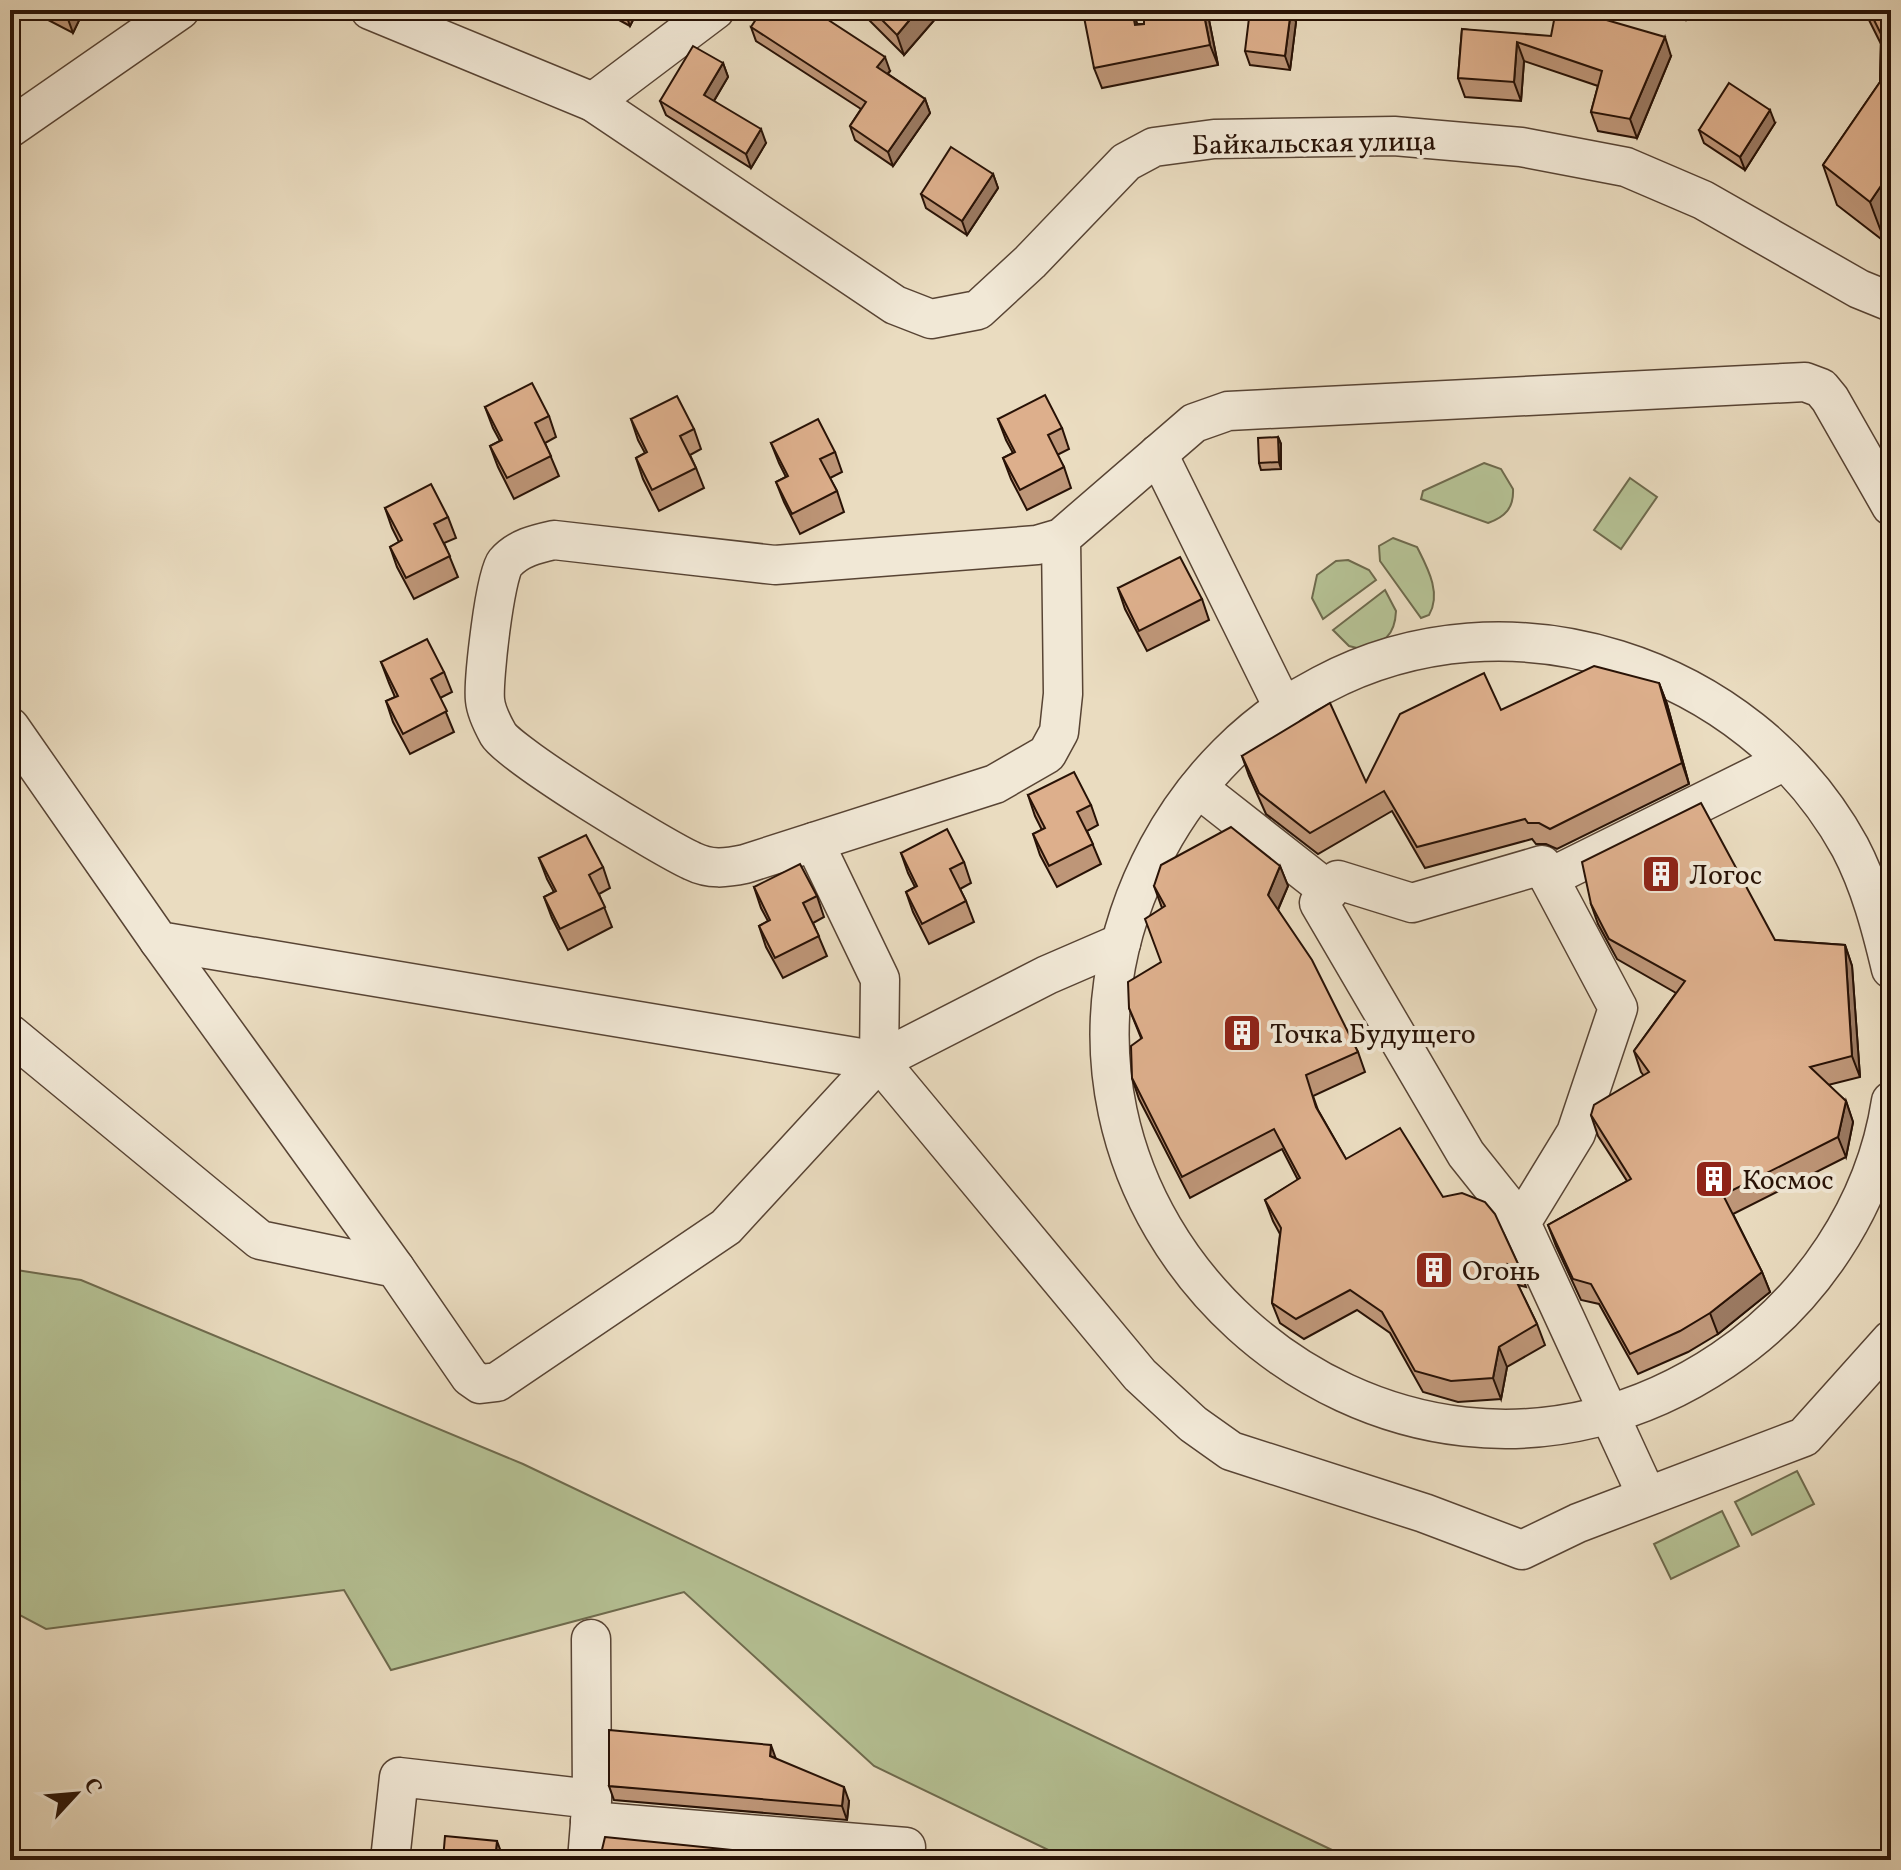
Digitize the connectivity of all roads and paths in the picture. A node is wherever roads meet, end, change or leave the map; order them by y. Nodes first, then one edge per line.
1 (180, 10) edge
2 (370, 10) edge
3 (715, 10) edge
4 (593, 102) junction
5 (10, 128) edge
6 (1891, 302) edge
7 (1158, 454) junction
8 (1891, 506) edge
9 (1061, 538) junction
10 (1284, 709) junction
11 (10, 727) edge
12 (1785, 761) junction
13 (1198, 788) junction
14 (814, 842) junction
15 (1549, 878) junction
16 (1329, 891) junction
17 (159, 941) junction
18 (1121, 943) junction
19 (1891, 969) edge
20 (10, 1034) edge
21 (879, 1061) junction
22 (1891, 1101) edge
23 (1890, 1111) edge
24 (1521, 1223) junction
25 (395, 1268) junction
26 (1891, 1340) edge
27 (1608, 1413) junction
28 (1647, 1496) junction
29 (591, 1639) dead end
30 (585, 1805) junction
31 (906, 1847) dead end
32 (390, 1860) edge
33 (587, 1860) edge

1 - 5 street
2 - 4 street, Байкальская улица
3 - 4 street
4 - 6 street, Байкальская улица
7 - 8 street
7 - 9 street
7 - 10 street
9 - 14 street
9 - 14 street
10 - 12 street
10 - 13 street
11 - 17 street
12 - 15 street
12 - 19 street
13 - 16 street
13 - 18 street
14 - 21 street
15 - 16 street
15 - 24 street
16 - 24 street
17 - 21 street
17 - 25 street
18 - 21 street
18 - 27 street
20 - 25 street
21 - 25 street
21 - 28 street
22 - 23 street
23 - 27 street
24 - 27 street
26 - 28 street
27 - 28 street
29 - 30 street
30 - 31 street
30 - 32 street
30 - 33 street

